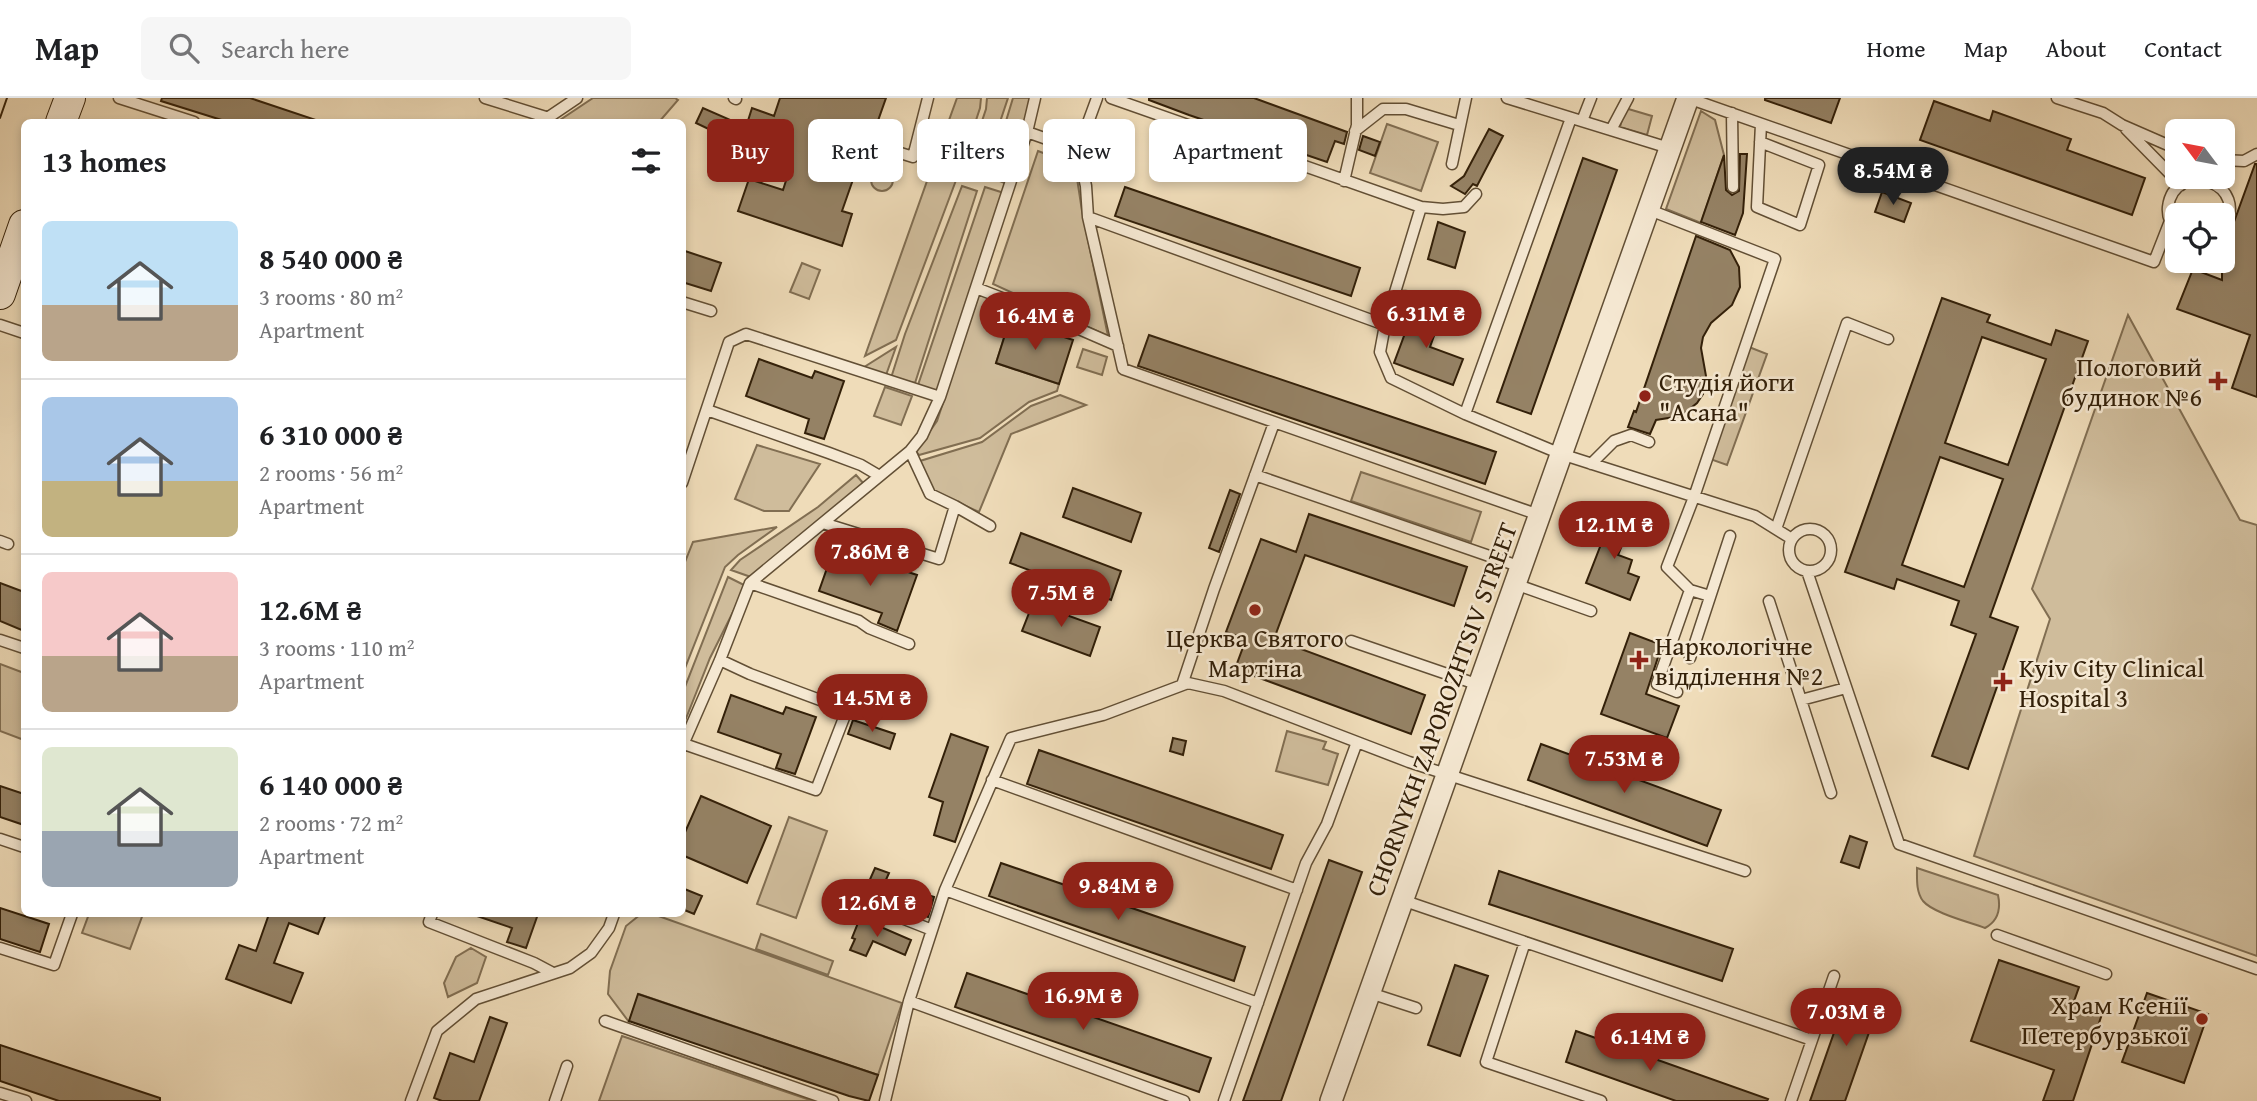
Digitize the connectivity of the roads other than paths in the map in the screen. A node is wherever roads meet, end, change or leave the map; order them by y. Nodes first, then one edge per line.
1 (70, 98) edge
2 (119, 98) edge
3 (485, 98) edge
4 (577, 98) edge
5 (928, 98) edge
6 (1035, 98) edge
7 (1097, 98) edge
8 (1111, 98) edge
9 (1357, 98) edge
10 (1466, 98) edge
11 (1507, 98) edge
12 (1548, 98) edge
13 (1591, 98) edge
14 (1628, 98) edge
15 (1688, 98) edge
16 (2057, 98) edge
17 (1544, 110) junction
18 (1732, 113) junction
19 (62, 119) edge
20 (185, 119) edge
21 (542, 119) edge
22 (546, 119) edge
23 (1089, 119) edge
24 (1576, 119) junction
25 (1029, 124) edge
26 (1761, 124) junction
27 (1459, 125) junction
28 (2122, 125) junction
29 (1611, 130) junction
30 (1355, 131) junction
31 (1760, 142) junction
32 (2165, 144) edge
33 (1669, 148) junction
34 (903, 154) edge
35 (2257, 154) edge
36 (2235, 161) edge
37 (1452, 164) dead end
38 (2165, 169) edge
39 (1344, 181) junction
40 (1011, 182) edge
41 (1085, 182) edge
42 (1733, 187) dead end
43 (1476, 194) dead end
44 (1421, 207) junction
45 (1647, 209) junction
46 (1088, 217) junction
47 (21, 234) edge
48 (2165, 234) edge
49 (976, 288) junction
50 (0, 294) edge
51 (1395, 295) junction
52 (1427, 299) dead end
53 (686, 303) edge
54 (711, 311) dead end
55 (0, 325) edge
56 (1385, 325) junction
57 (21, 332) edge
58 (1888, 339) dead end
59 (1118, 346) junction
60 (940, 397) junction
61 (707, 410) junction
62 (1465, 414) junction
63 (1274, 423) junction
64 (1649, 442) dead end
65 (910, 451) junction
66 (1561, 454) junction
67 (1591, 464) junction
68 (686, 471) edge
69 (878, 475) junction
70 (1255, 475) junction
71 (1694, 497) junction
72 (955, 506) junction
73 (1539, 515) junction
74 (823, 523) junction
75 (990, 526) dead end
76 (1776, 529) junction
77 (1730, 536) dead end
78 (1792, 539) junction
79 (1807, 571) junction
80 (1518, 575) junction
81 (750, 583) junction
82 (1690, 590) junction
83 (1710, 596) junction
84 (1769, 601) dead end
85 (1591, 611) dead end
86 (0, 639) edge
87 (1352, 641) dead end
88 (909, 644) dead end
89 (21, 647) edge
90 (1690, 658) dead end
91 (720, 660) junction
92 (1182, 685) junction
93 (1479, 685) junction
94 (1846, 688) junction
95 (1677, 692) dead end
96 (1801, 700) junction
97 (686, 738) edge
98 (1357, 742) junction
99 (686, 746) edge
100 (1447, 774) junction
101 (992, 780) junction
102 (1831, 793) dead end
103 (0, 839) edge
104 (21, 846) edge
105 (1745, 871) dead end
106 (898, 887) dead end
107 (945, 890) junction
108 (1297, 890) junction
109 (1402, 900) junction
110 (71, 917) edge
111 (431, 917) edge
112 (613, 917) edge
113 (932, 930) junction
114 (1997, 935) dead end
115 (1525, 942) junction
116 (0, 948) edge
117 (2257, 970) edge
118 (551, 972) junction
119 (2106, 974) dead end
120 (1834, 976) dead end
121 (1370, 993) junction
122 (909, 1001) junction
123 (1258, 1003) junction
124 (1416, 1008) dead end
125 (606, 1021) dead end
126 (1812, 1040) junction
127 (567, 1066) dead end
128 (0, 1093) edge
129 (888, 1100) edge
130 (26, 1101) edge
131 (412, 1101) edge
132 (555, 1101) edge
133 (833, 1101) edge
134 (1184, 1101) edge
135 (1224, 1101) edge
136 (1331, 1101) edge
137 (1601, 1101) edge
138 (1791, 1101) edge

1 - 19 street
2 - 20 lane
3 - 21 lane
4 - 22 lane
5 - 34 lane
6 - 25 lane
7 - 23 lane
8 - 39 lane
9 - 30 lane
10 - 27 lane
11 - 17 lane
12 - 17 lane
13 - 24 lane
14 - 29 lane
15 - 18 lane
15 - 33 street, CHORNYKH ZAPOROZHTSIV STREET
16 - 28 lane
17 - 24 lane
18 - 26 lane
18 - 42 lane
24 - 29 lane
24 - 62 lane
26 - 31 lane
26 - 48 lane
27 - 30 lane
27 - 37 lane
28 - 32 lane
28 - 38 lane
29 - 33 lane
30 - 39 lane
31 - 31 lane
33 - 45 street, CHORNYKH ZAPOROZHTSIV STREET
35 - 36 lane
39 - 44 lane
40 - 49 lane
41 - 46 lane
43 - 44 lane
44 - 51 lane
45 - 66 street, CHORNYKH ZAPOROZHTSIV STREET
45 - 71 lane
46 - 56 lane
46 - 59 lane
47 - 50 street
49 - 59 lane
49 - 60 lane
51 - 52 lane
51 - 56 lane
53 - 54 lane
55 - 57 lane
56 - 62 lane
58 - 76 lane
59 - 63 lane
60 - 61 lane
60 - 65 lane
61 - 68 lane
61 - 69 lane
62 - 66 lane
63 - 70 lane
63 - 73 lane
64 - 67 lane
65 - 69 lane
65 - 72 lane
66 - 67 lane
66 - 73 street, CHORNYKH ZAPOROZHTSIV STREET
67 - 71 lane
69 - 74 lane
70 - 80 lane
70 - 92 lane
71 - 76 lane
71 - 82 lane
72 - 74 lane
72 - 75 lane
73 - 80 street, CHORNYKH ZAPOROZHTSIV STREET
74 - 81 lane
76 - 78 lane
77 - 83 lane
78 - 79 lane
78 - 79 lane
79 - 94 lane
80 - 85 lane
80 - 93 street, CHORNYKH ZAPOROZHTSIV STREET
81 - 88 lane
81 - 91 lane
82 - 83 lane
82 - 95 lane
83 - 90 lane
84 - 96 lane
86 - 89 lane
87 - 93 lane
91 - 97 lane
91 - 99 lane
92 - 98 lane
92 - 101 lane
93 - 100 street, CHORNYKH ZAPOROZHTSIV STREET
94 - 96 lane
94 - 117 lane
96 - 102 lane
98 - 100 lane
98 - 108 lane
100 - 105 lane
100 - 109 street, CHORNYKH ZAPOROZHTSIV STREET
101 - 107 lane
101 - 108 lane
103 - 104 lane
106 - 113 lane
107 - 113 lane
107 - 123 lane
108 - 123 lane
109 - 115 lane
109 - 121 street, CHORNYKH ZAPOROZHTSIV STREET
110 - 116 lane
111 - 118 lane
112 - 118 lane
113 - 122 lane
114 - 119 lane
115 - 126 lane
115 - 137 lane
118 - 131 lane
120 - 126 lane
121 - 124 lane
121 - 136 street, CHORNYKH ZAPOROZHTSIV STREET
122 - 129 lane
122 - 134 lane
123 - 135 lane
125 - 133 lane
126 - 138 lane
127 - 132 lane
128 - 130 lane

